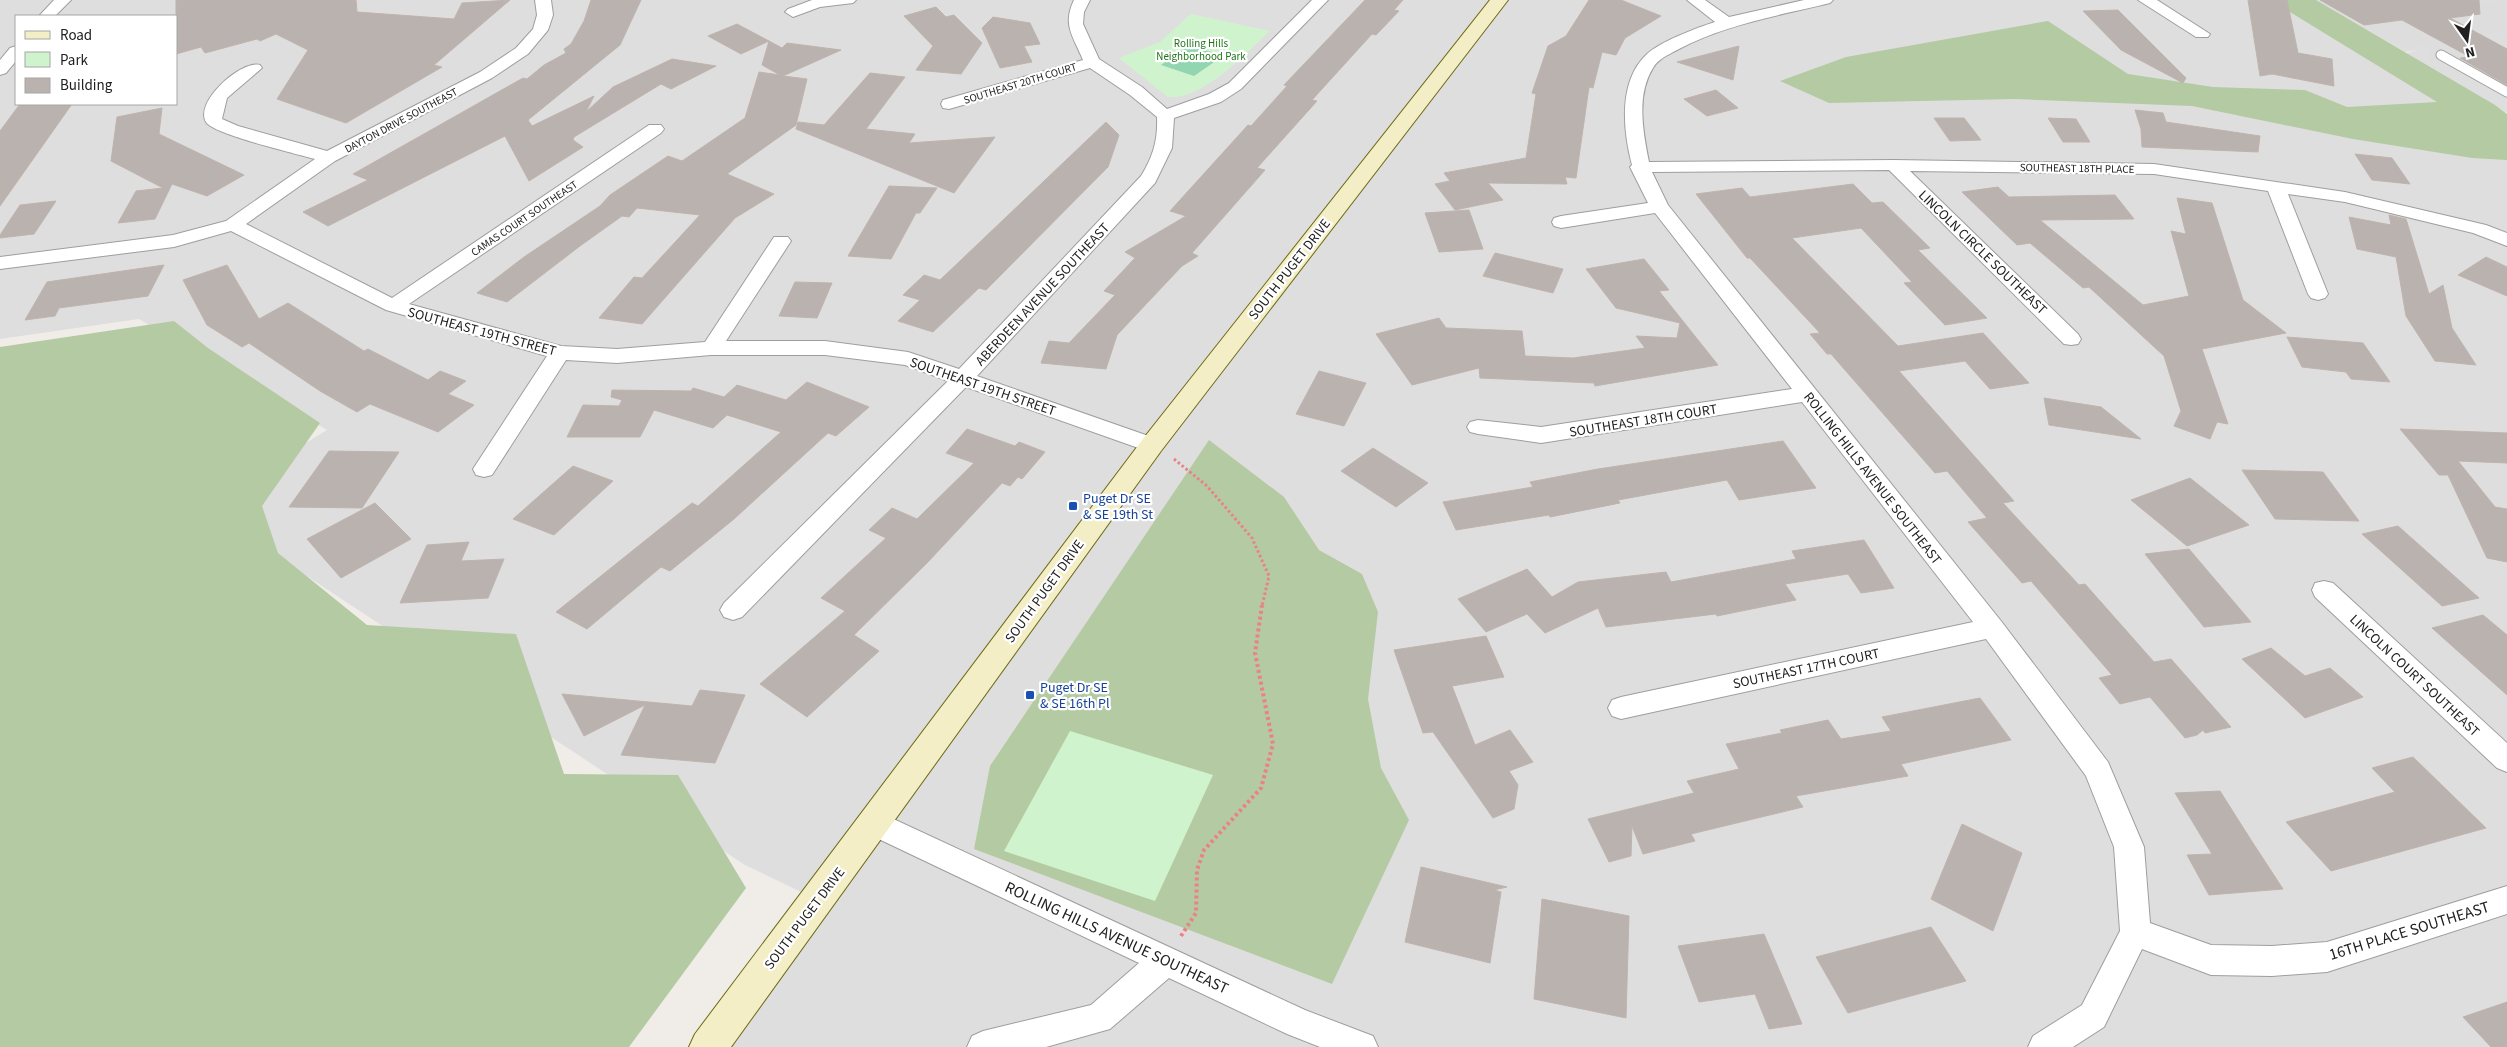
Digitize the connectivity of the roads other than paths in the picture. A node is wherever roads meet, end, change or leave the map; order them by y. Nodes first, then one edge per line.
1 (63, 0) edge
2 (543, 0) edge
3 (848, 0) edge
4 (1082, 0) edge
5 (1320, 0) edge
6 (1499, 0) edge
7 (1695, 0) edge
8 (1825, 0) edge
9 (2146, 0) edge
10 (793, 12) dead end
11 (47, 15) edge
12 (1725, 22) junction
13 (2202, 34) dead end
14 (15, 52) edge
15 (2441, 55) dead end
16 (1092, 62) junction
17 (254, 68) dead end
18 (0, 70) edge
19 (2507, 92) edge
20 (949, 104) dead end
21 (1165, 115) junction
22 (655, 129) dead end
23 (329, 157) junction
24 (1894, 165) junction
25 (1639, 167) junction
26 (2275, 185) junction
27 (1660, 207) junction
28 (1561, 222) dead end
29 (233, 225) junction
30 (2507, 240) edge
31 (781, 241) dead end
32 (0, 263) edge
33 (2318, 294) dead end
34 (393, 306) junction
35 (2071, 339) dead end
36 (712, 348) junction
37 (560, 353) junction
38 (962, 379) junction
39 (1807, 394) junction
40 (1478, 428) dead end
41 (1152, 445) junction
42 (484, 469) dead end
43 (2324, 590) dead end
44 (733, 610) dead end
45 (1992, 628) junction
46 (1621, 708) dead end
47 (2507, 760) edge
48 (874, 823) junction
49 (2507, 900) edge
50 (2135, 932) junction
51 (1166, 960) junction
52 (708, 1047) edge
53 (983, 1047) edge
54 (1362, 1047) edge
55 (2044, 1047) edge

1 - 11 street
2 - 23 street, DAYTON DRIVE SOUTHEAST
3 - 10 street
4 - 16 street
5 - 21 street
6 - 41 street, SOUTH PUGET DRIVE
7 - 12 street
8 - 12 street, ROLLING HILLS AVENUE SOUTHEAST
9 - 13 street
12 - 25 street, ROLLING HILLS AVENUE SOUTHEAST
14 - 18 street
15 - 19 lane
16 - 20 street, SOUTHEAST 20TH COURT
16 - 21 street
17 - 23 street
21 - 38 street, ABERDEEN AVENUE SOUTHEAST
22 - 34 street, CAMAS COURT SOUTHEAST
23 - 29 street, DAYTON DRIVE SOUTHEAST
24 - 25 street, SOUTHEAST 18TH PLACE
24 - 26 street, SOUTHEAST 18TH PLACE
24 - 35 street, LINCOLN CIRCLE SOUTHEAST
25 - 27 street, ROLLING HILLS AVENUE SOUTHEAST
26 - 30 street, SOUTHEAST 18TH PLACE
26 - 33 street
27 - 28 street
27 - 39 street, ROLLING HILLS AVENUE SOUTHEAST
29 - 32 street
29 - 34 street, SOUTHEAST 19TH STREET
31 - 36 street
34 - 37 street, SOUTHEAST 19TH STREET
36 - 37 street, SOUTHEAST 19TH STREET
36 - 38 street, SOUTHEAST 19TH STREET
37 - 42 street
38 - 41 street, SOUTHEAST 19TH STREET
38 - 44 street, ABERDEEN AVENUE SOUTHEAST
39 - 40 street, SOUTHEAST 18TH COURT
39 - 45 street, ROLLING HILLS AVENUE SOUTHEAST
41 - 48 street, SOUTH PUGET DRIVE
43 - 47 street, LINCOLN COURT SOUTHEAST
45 - 46 street, SOUTHEAST 17TH COURT
45 - 50 street, ROLLING HILLS AVENUE SOUTHEAST
48 - 51 street, ROLLING HILLS AVENUE SOUTHEAST
48 - 52 street, SOUTH PUGET DRIVE
49 - 50 street, 16TH PLACE SOUTHEAST
50 - 55 street
51 - 53 street
51 - 54 street, ROLLING HILLS AVENUE SOUTHEAST

